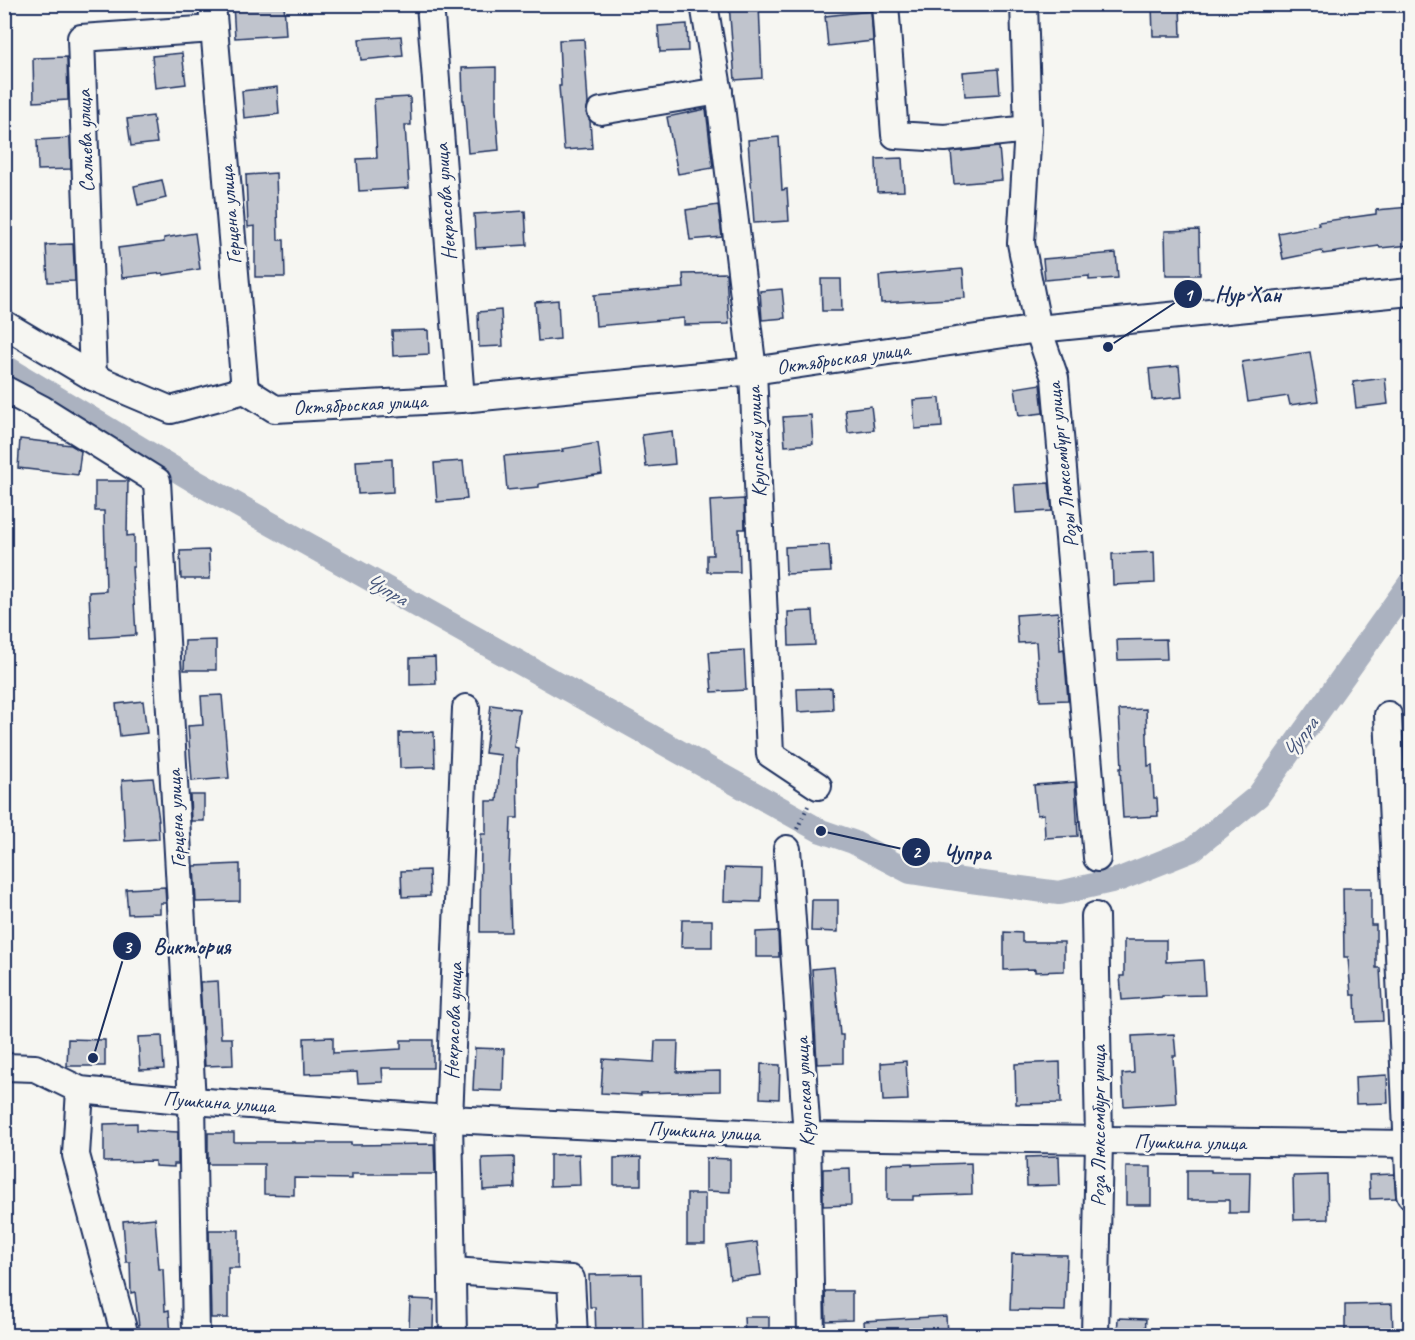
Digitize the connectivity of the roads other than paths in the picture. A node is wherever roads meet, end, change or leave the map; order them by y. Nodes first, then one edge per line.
1 (430, 4) edge
2 (704, 4) edge
3 (885, 4) edge
4 (1024, 4) edge
5 (213, 17) edge
6 (719, 91) junction
7 (601, 111) dead end
8 (1028, 129) junction
9 (1410, 292) edge
10 (4, 324) edge
11 (1038, 329) junction
12 (753, 371) junction
13 (93, 377) junction
14 (4, 389) edge
15 (245, 390) junction
16 (461, 399) junction
17 (466, 708) dead end
18 (1388, 715) dead end
19 (818, 786) road end
20 (788, 849) road end
21 (1097, 858) dead end
22 (1095, 916) dead end
23 (4, 1067) edge
24 (80, 1090) junction
25 (192, 1101) junction
26 (449, 1119) junction
27 (807, 1136) junction
28 (1099, 1141) junction
29 (1410, 1144) edge
30 (1410, 1195) edge
31 (452, 1271) junction
32 (125, 1335) edge
33 (196, 1335) edge
34 (453, 1335) edge
35 (574, 1335) edge
36 (811, 1335) edge
37 (1095, 1335) edge

1 - 16 street, Некрасова улица
2 - 6 street, Крупской улица
3 - 8 street
4 - 8 street, Розы Люксембург улица
5 - 13 street, Салиева улица
5 - 15 street, Герцена улица
6 - 7 street
6 - 12 street, Крупской улица
8 - 11 street, Розы Люксембург улица
9 - 11 street, Октябрьская улица
10 - 13 street
11 - 12 street, Октябрьская улица
11 - 21 street, Розы Люксембург улица
12 - 16 street, Октябрьская улица
12 - 19 street, Крупской улица
13 - 15 street
14 - 25 street, Герцена улица
15 - 16 street, Октябрьская улица
17 - 26 street, Некрасова улица
18 - 29 street
20 - 27 street, Крупская улица
22 - 28 street, Роза Люксембург улица
23 - 24 street, Пушкина улица
24 - 25 street, Пушкина улица
24 - 32 street
25 - 26 street, Пушкина улица
25 - 33 street, Герцена улица
26 - 27 street, Пушкина улица
26 - 31 street, Некрасова улица
27 - 28 street, Пушкина улица
27 - 36 street, Крупская улица
28 - 29 street, Пушкина улица
28 - 37 street, Роза Люксембург улица
29 - 30 street
31 - 34 street, Некрасова улица
31 - 35 street

